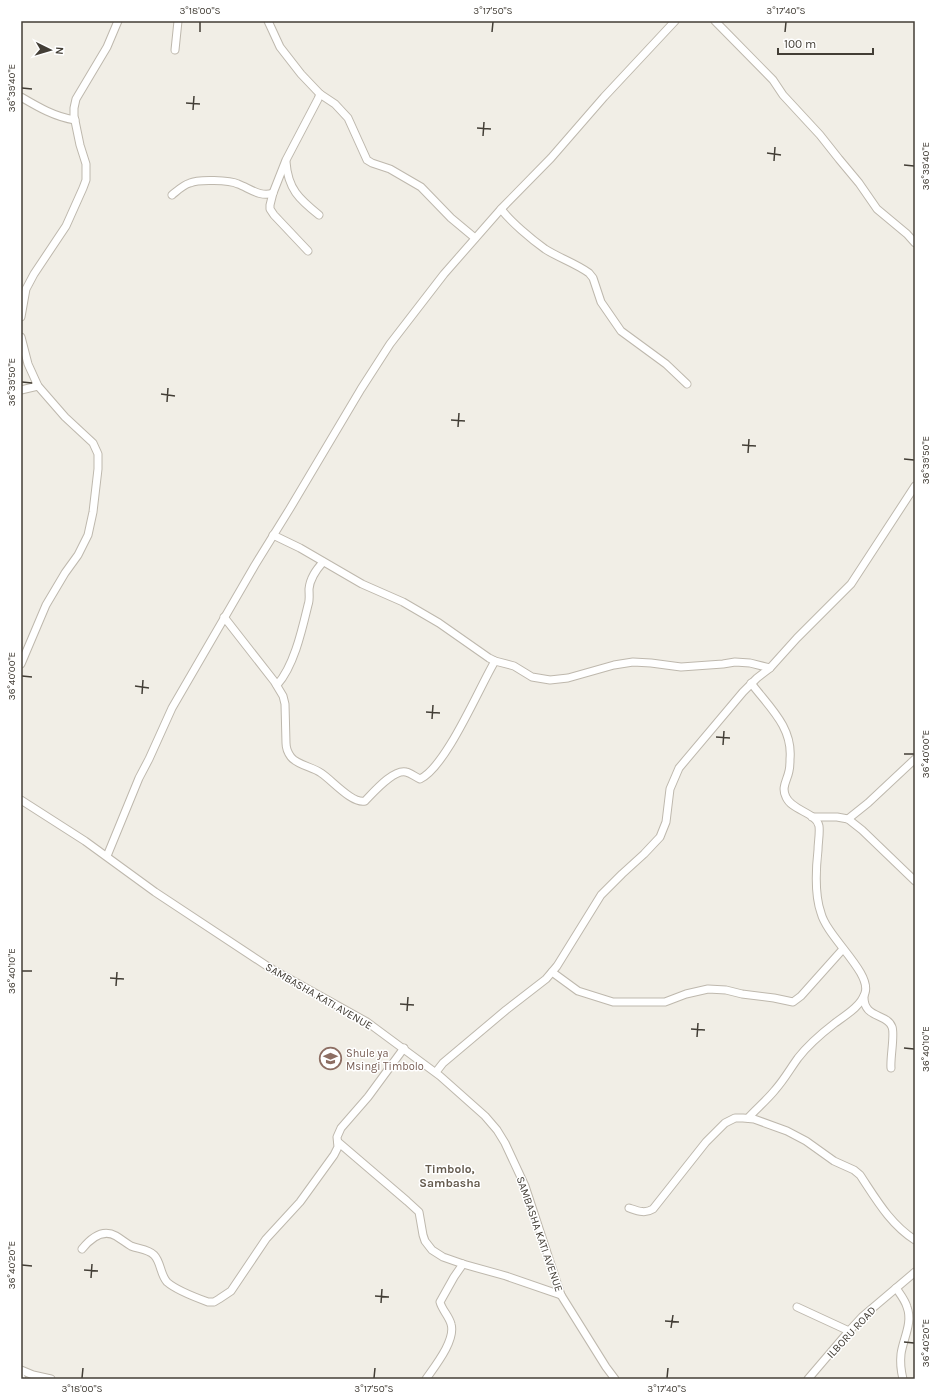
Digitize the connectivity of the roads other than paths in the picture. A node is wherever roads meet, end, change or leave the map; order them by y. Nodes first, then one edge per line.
1 (118, 21) edge
2 (178, 21) edge
3 (268, 21) edge
4 (675, 21) edge
5 (715, 21) edge
6 (175, 50) dead end
7 (320, 94) junction
8 (21, 97) edge
9 (75, 120) junction
10 (286, 160) junction
11 (273, 193) junction
12 (172, 195) dead end
13 (502, 208) junction
14 (319, 215) dead end
15 (475, 238) junction
16 (915, 243) edge
17 (308, 251) dead end
18 (21, 317) edge
19 (21, 337) edge
20 (687, 384) dead end
21 (38, 386) junction
22 (21, 390) edge
23 (915, 486) edge
24 (273, 535) junction
25 (323, 562) junction
26 (224, 617) junction
27 (495, 661) junction
28 (21, 664) edge
29 (770, 668) junction
30 (751, 684) junction
31 (277, 685) junction
32 (915, 759) edge
33 (21, 800) edge
34 (812, 817) junction
35 (848, 819) junction
36 (108, 856) junction
37 (915, 881) edge
38 (843, 949) junction
39 (552, 972) junction
40 (864, 996) junction
41 (404, 1048) junction
42 (891, 1068) dead end
43 (436, 1072) junction
44 (748, 1118) junction
45 (338, 1142) junction
46 (629, 1208) dead end
47 (915, 1240) edge
48 (82, 1249) dead end
49 (463, 1264) junction
50 (915, 1272) edge
51 (896, 1288) junction
52 (561, 1295) junction
53 (797, 1307) dead end
54 (848, 1331) junction
55 (21, 1370) edge
56 (51, 1379) edge
57 (426, 1379) edge
58 (615, 1379) edge
59 (808, 1379) edge
60 (903, 1379) edge

1 - 9 street
2 - 6 street
3 - 7 street
4 - 13 street
5 - 16 street
7 - 10 street
7 - 15 street
8 - 9 street
9 - 18 street
10 - 11 street
10 - 14 street
11 - 12 street
11 - 17 street
13 - 15 street
13 - 20 street
15 - 24 street
19 - 21 street
21 - 22 street
21 - 28 street
23 - 29 street
24 - 25 street
24 - 26 street
25 - 27 street
25 - 31 street
26 - 31 street
26 - 36 street
27 - 29 street
27 - 31 street
29 - 30 street
30 - 34 street
30 - 39 street
32 - 35 street
33 - 36 street, SAMBASHA KATI AVENUE
34 - 35 street
34 - 38 street
35 - 37 street
36 - 41 street, SAMBASHA KATI AVENUE
38 - 39 street
38 - 40 street
39 - 43 street
40 - 42 street
40 - 44 street
41 - 43 street, SAMBASHA KATI AVENUE
41 - 45 street
43 - 52 street, SAMBASHA KATI AVENUE
44 - 46 street
44 - 47 street
45 - 48 street
45 - 49 street
49 - 52 street
49 - 57 street
50 - 51 street, ILBORU ROAD
51 - 54 street, ILBORU ROAD
51 - 60 street
52 - 58 street, SAMBASHA KATI AVENUE
53 - 54 street
54 - 59 street, ILBORU ROAD
55 - 56 street

